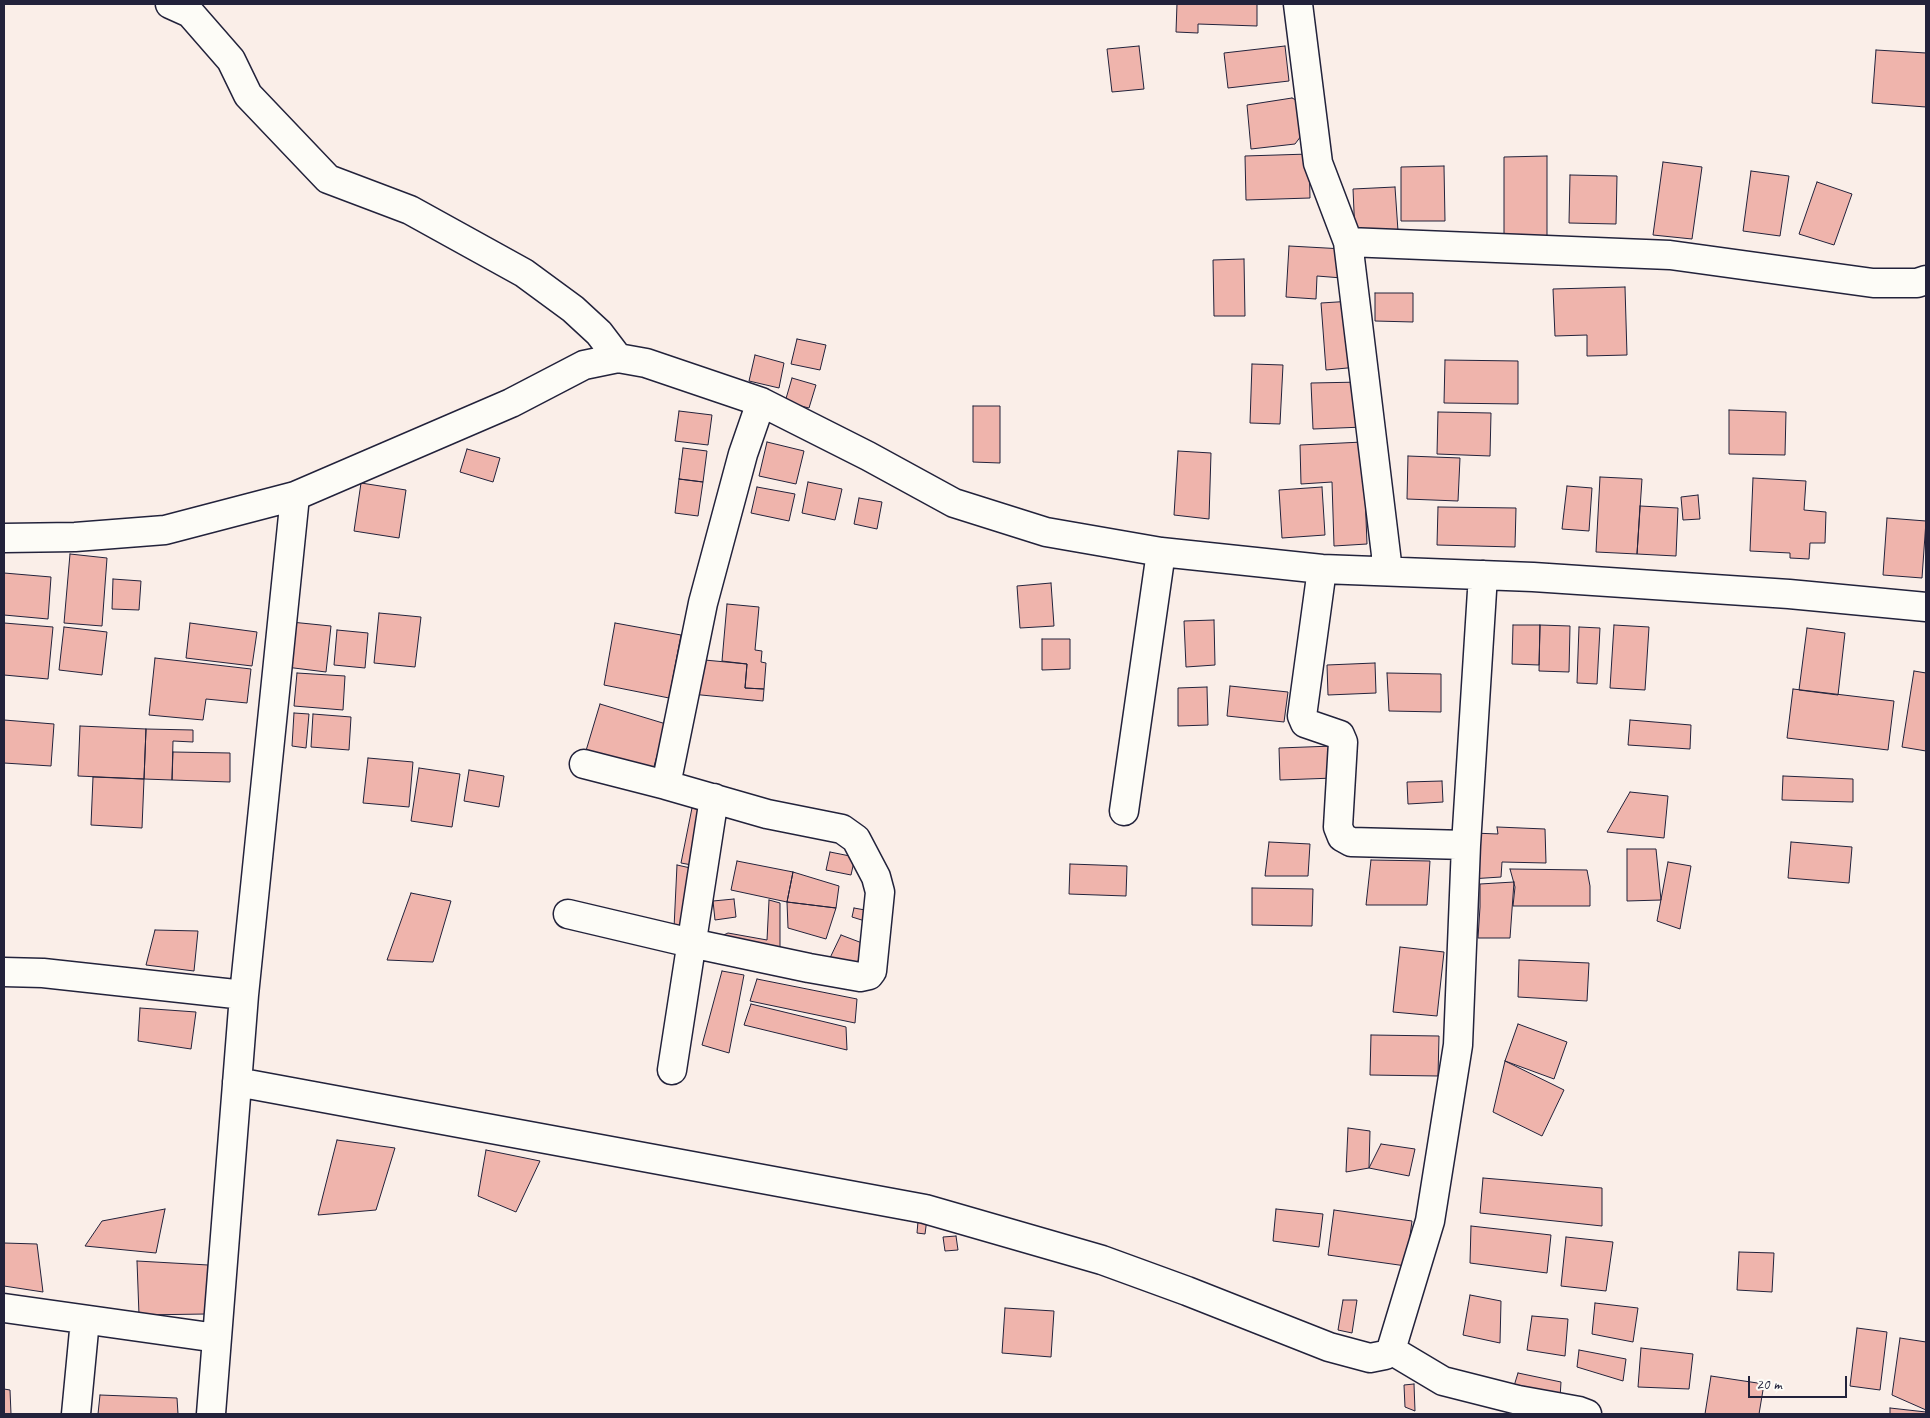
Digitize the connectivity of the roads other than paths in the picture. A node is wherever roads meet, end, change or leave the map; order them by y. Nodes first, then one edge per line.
1 (170, 4) edge
2 (1298, 4) edge
3 (1348, 242) junction
4 (1926, 280) edge
5 (618, 358) junction
6 (761, 402) junction
7 (295, 496) junction
8 (4, 538) edge
9 (1161, 552) junction
10 (1322, 569) junction
11 (1388, 571) junction
12 (1483, 575) junction
13 (1926, 608) edge
14 (584, 764) dead end
15 (666, 785) junction
16 (714, 798) junction
17 (1124, 811) dead end
18 (1466, 845) junction
19 (568, 914) dead end
20 (691, 943) junction
21 (4, 972) edge
22 (244, 995) junction
23 (672, 1070) dead end
24 (237, 1082) junction
25 (4, 1308) edge
26 (85, 1320) junction
27 (217, 1338) junction
28 (1391, 1350) junction
29 (76, 1414) edge
30 (211, 1414) edge
31 (1587, 1414) edge

1 - 5 street
2 - 3 street
3 - 4 street
3 - 11 street
5 - 6 street
5 - 7 street
6 - 9 street
6 - 15 street
7 - 8 street
7 - 22 street
9 - 10 street
9 - 17 street
10 - 11 street
10 - 18 street
11 - 12 street
12 - 13 street
12 - 18 street
14 - 15 street
15 - 16 street
16 - 20 street
16 - 20 street
18 - 28 street
19 - 20 street
20 - 23 street
21 - 22 street
22 - 24 street
24 - 27 street
24 - 28 street
25 - 26 street
26 - 27 street
26 - 29 street
27 - 30 street
28 - 31 street

